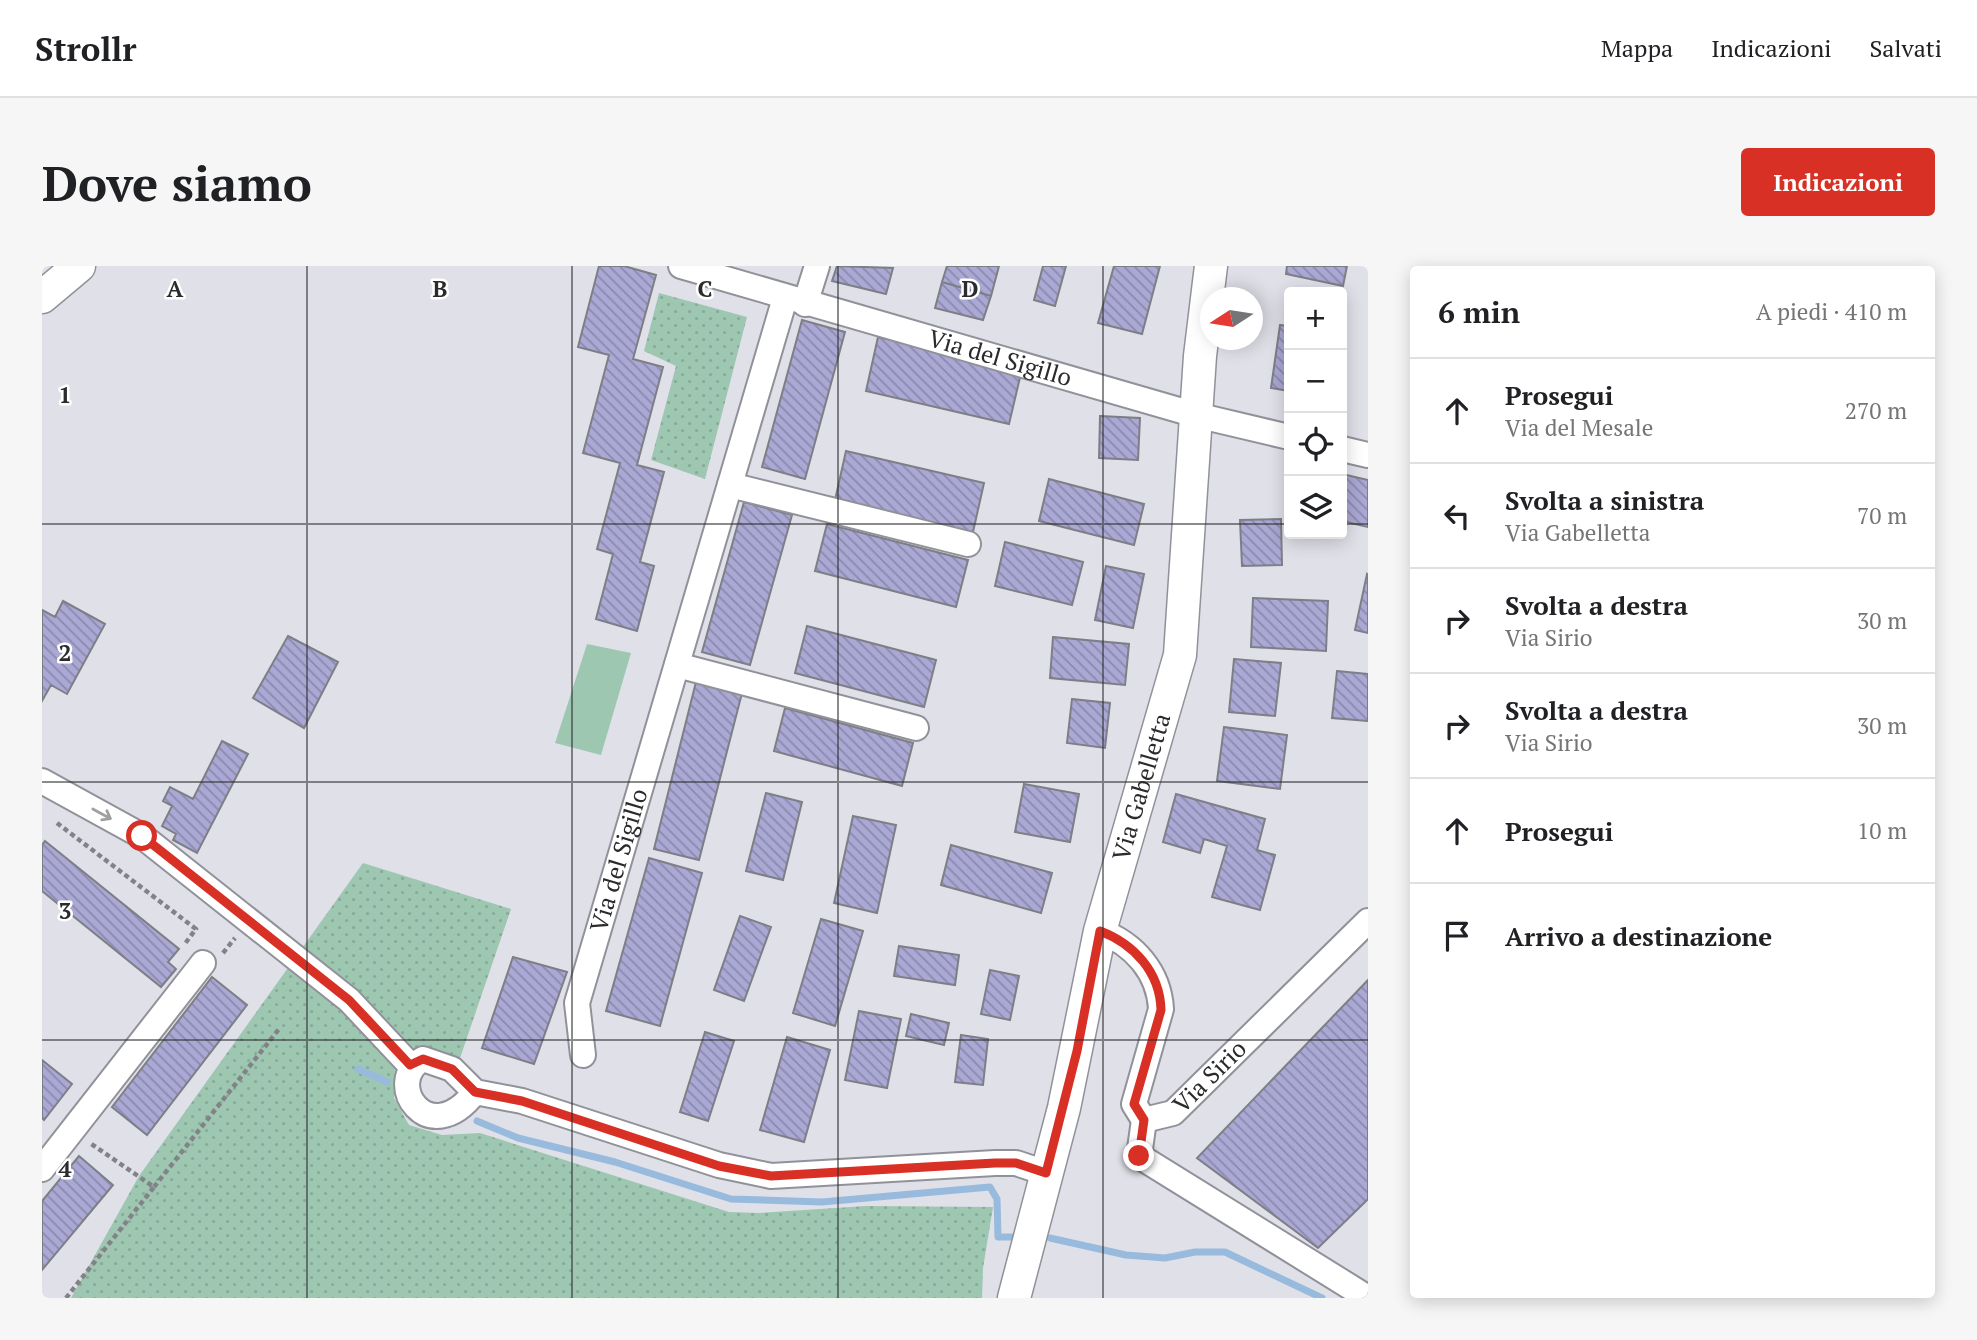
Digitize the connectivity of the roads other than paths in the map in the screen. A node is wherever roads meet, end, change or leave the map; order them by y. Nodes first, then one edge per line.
1 (79, 266) edge
2 (681, 266) edge
3 (817, 266) edge
4 (1210, 266) edge
5 (42, 297) edge
6 (795, 301) junction
7 (1196, 415) junction
8 (1284, 436) edge
9 (1347, 450) edge
10 (1368, 455) edge
11 (730, 485) junction
12 (968, 544) dead end
13 (677, 665) junction
14 (916, 728) dead end
15 (42, 781) edge
16 (1368, 921) edge
17 (1100, 931) junction
18 (204, 964) road end
19 (583, 1055) dead end
20 (410, 1065) junction
21 (475, 1092) junction
22 (1144, 1120) junction
23 (42, 1169) edge
24 (1046, 1173) junction
25 (1014, 1298) edge
26 (1368, 1298) edge

1 - 5 street
2 - 6 street, Via del Sigillo
3 - 6 street, Via del Sigillo
4 - 7 street, Via Gabelletta
6 - 7 street, Via del Sigillo
6 - 11 street, Via del Sigillo
7 - 8 street
7 - 17 street, Via Gabelletta
9 - 10 street
11 - 12 street
11 - 13 street, Via del Sigillo
13 - 14 street
13 - 19 street, Via del Sigillo
15 -> 20 street
16 - 22 street, Via Sirio
17 - 22 street, Via Sirio
17 - 24 street, Via Gabelletta
18 - 23 street
20 - 21 street
20 - 21 street
21 - 24 street
22 - 26 street
24 - 25 street, Via Gabelletta

